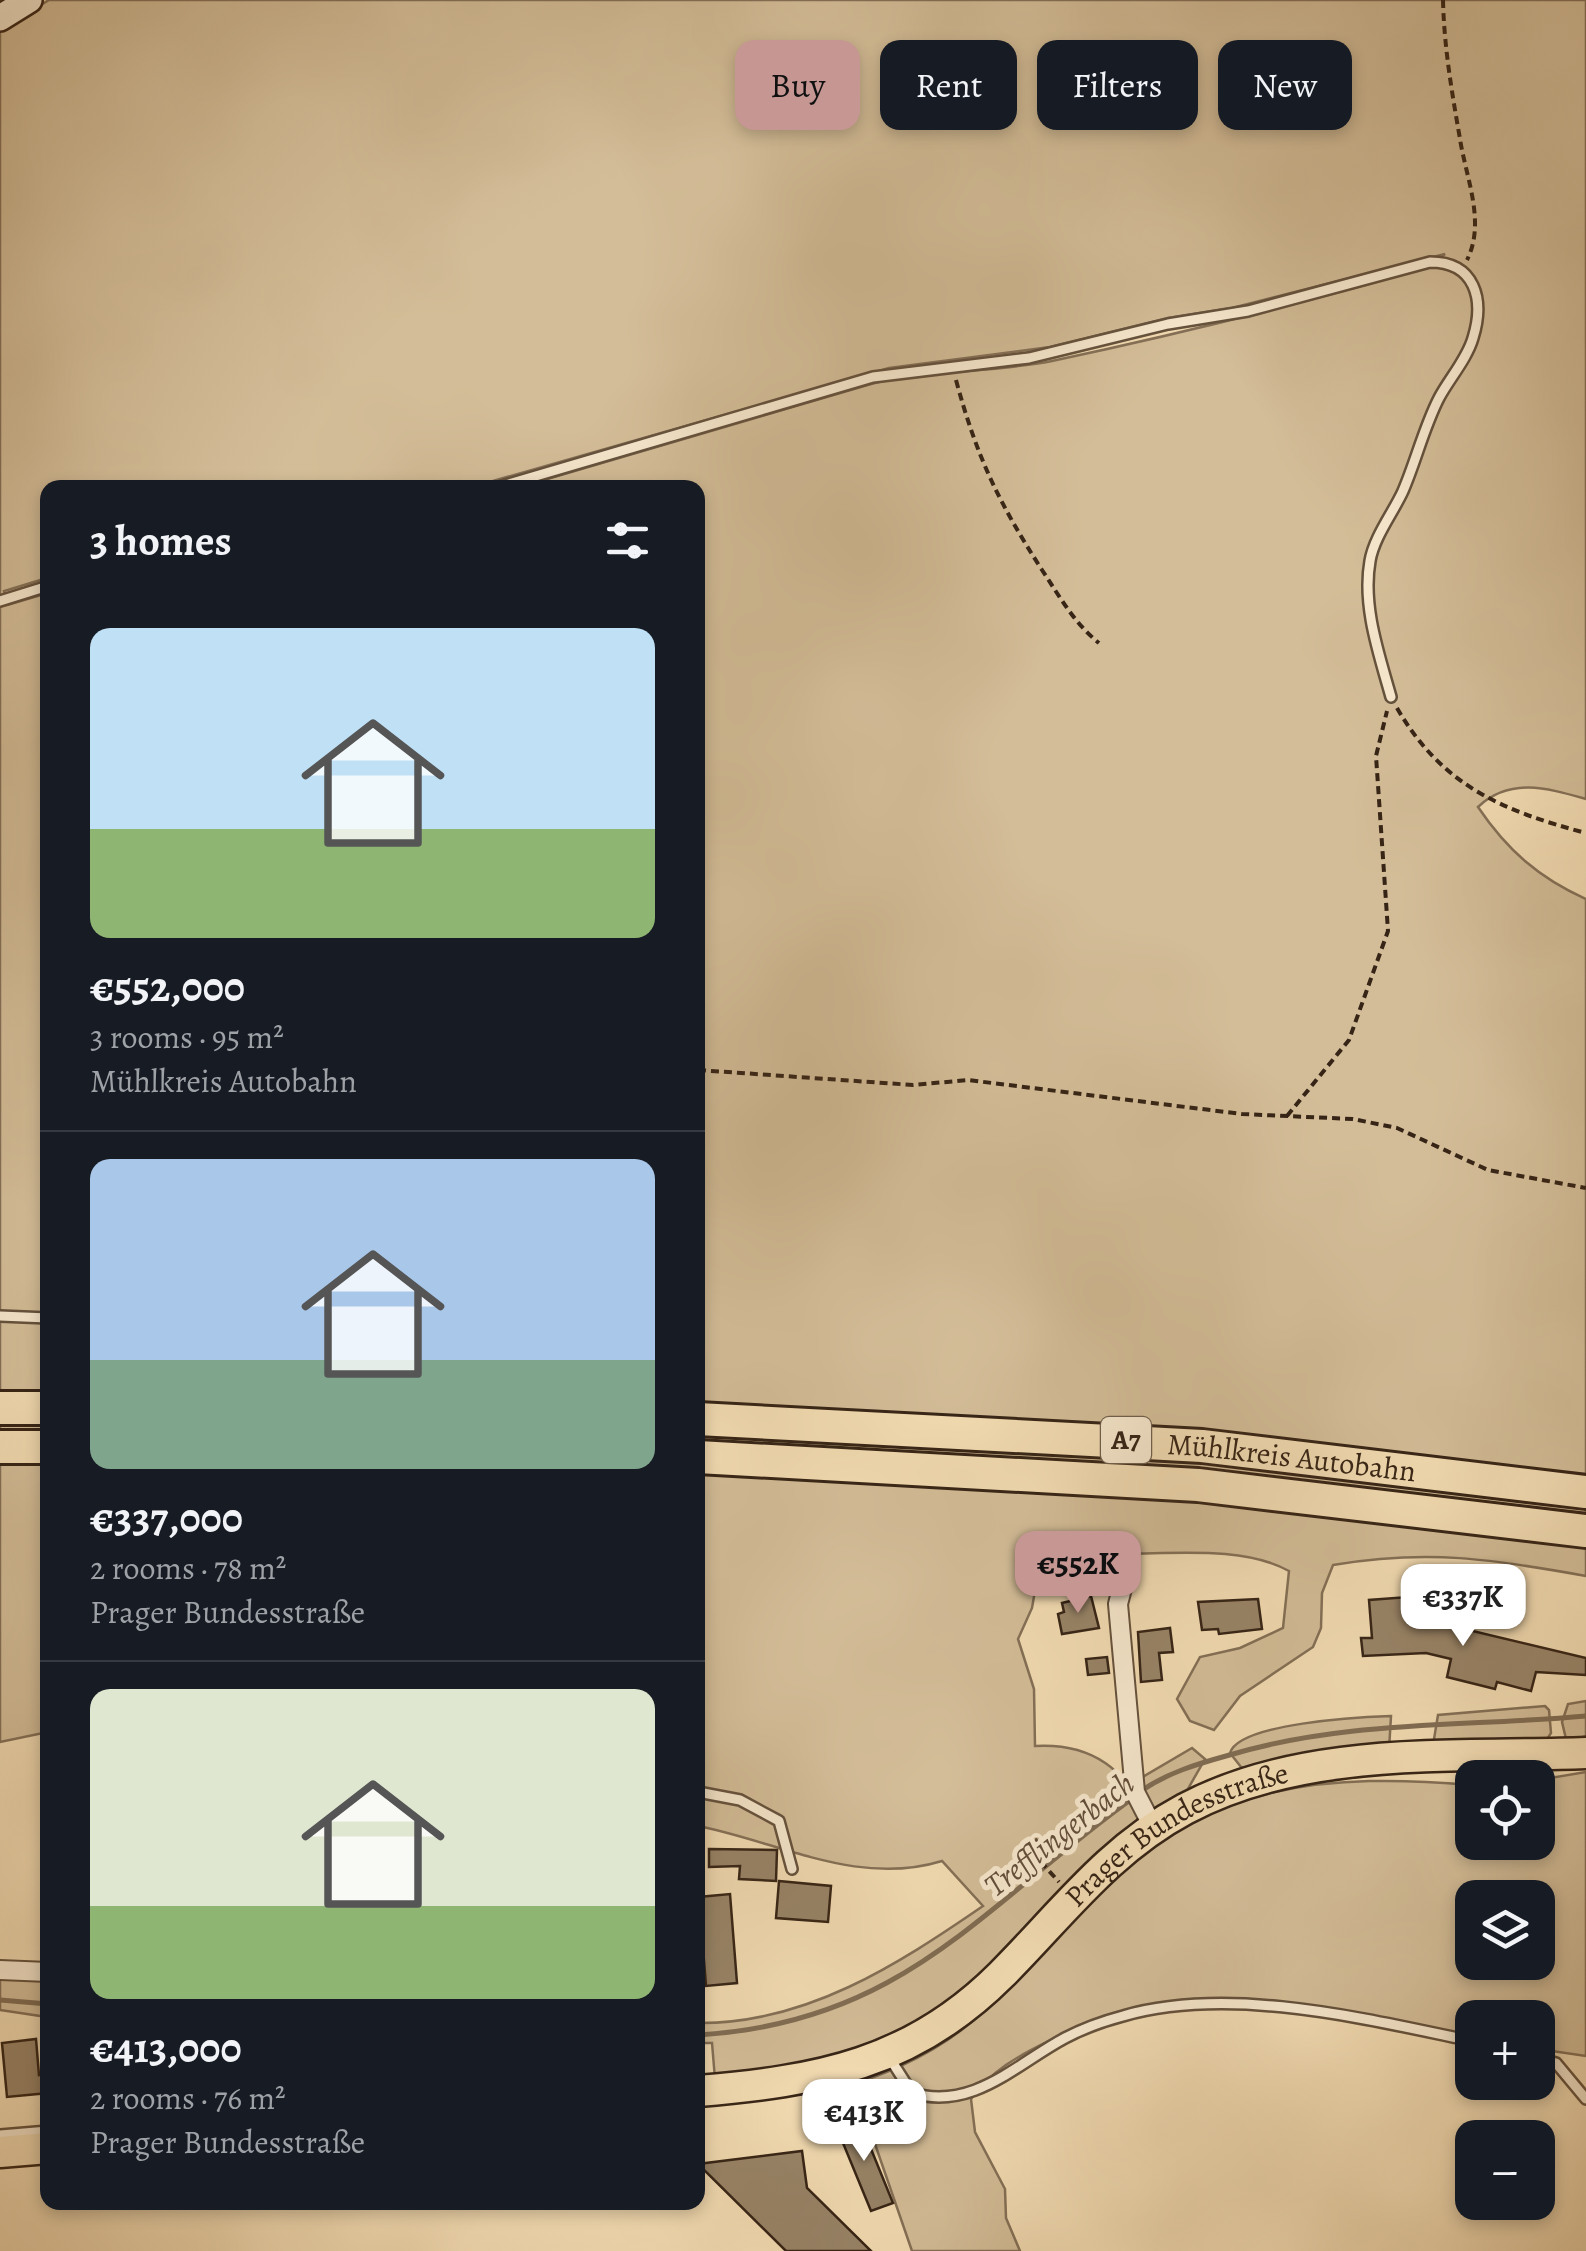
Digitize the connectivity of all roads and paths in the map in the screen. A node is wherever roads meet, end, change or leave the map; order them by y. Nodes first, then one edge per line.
1 (29, 0) edge
2 (1443, 0) edge
3 (0, 18) edge
4 (1463, 269) junction
5 (953, 366) junction
6 (522, 480) edge
7 (40, 588) edge
8 (0, 600) edge
9 (1099, 643) dead end
10 (1391, 697) junction
11 (1586, 832) edge
12 (705, 1070) edge
13 (1286, 1116) junction
14 (1586, 1188) edge
15 (0, 1316) edge
16 (40, 1318) edge
17 (0, 1408) edge
18 (40, 1408) edge
19 (705, 1419) edge
20 (0, 1447) edge
21 (40, 1447) edge
22 (705, 1457) edge
23 (1586, 1492) edge
24 (1586, 1531) edge
25 (1125, 1577) dead end
26 (1586, 1753) edge
27 (705, 1793) edge
28 (1149, 1820) junction
29 (1032, 1852) dead end
30 (792, 1869) dead end
31 (1055, 1878) dead end
32 (0, 1970) edge
33 (40, 1972) edge
34 (1455, 2038) edge
35 (888, 2054) junction
36 (1555, 2064) edge
37 (705, 2090) edge
38 (1586, 2099) edge
39 (40, 2132) edge
40 (0, 2136) edge
41 (40, 2149) edge
42 (0, 2152) edge

1 - 3 street
2 - 4 path
4 - 5 lane
4 - 10 lane
5 - 6 lane
5 - 9 path
7 - 8 lane
10 - 11 path
10 - 13 path
12 - 13 path
13 - 14 path
15 - 16 lane
17 - 18 highway
19 - 23 highway, Mühlkreis Autobahn / A7
20 - 21 highway
22 - 24 highway, Mühlkreis Autobahn / A7
25 - 28 street
26 - 28 main road, Prager Bundesstraße
27 - 30 lane
28 - 35 main road, Prager Bundesstraße
29 - 31 path
32 - 33 street
34 - 35 lane
35 - 37 main road, Prager Bundesstraße
36 - 38 lane
39 - 40 lane
41 - 42 main road

